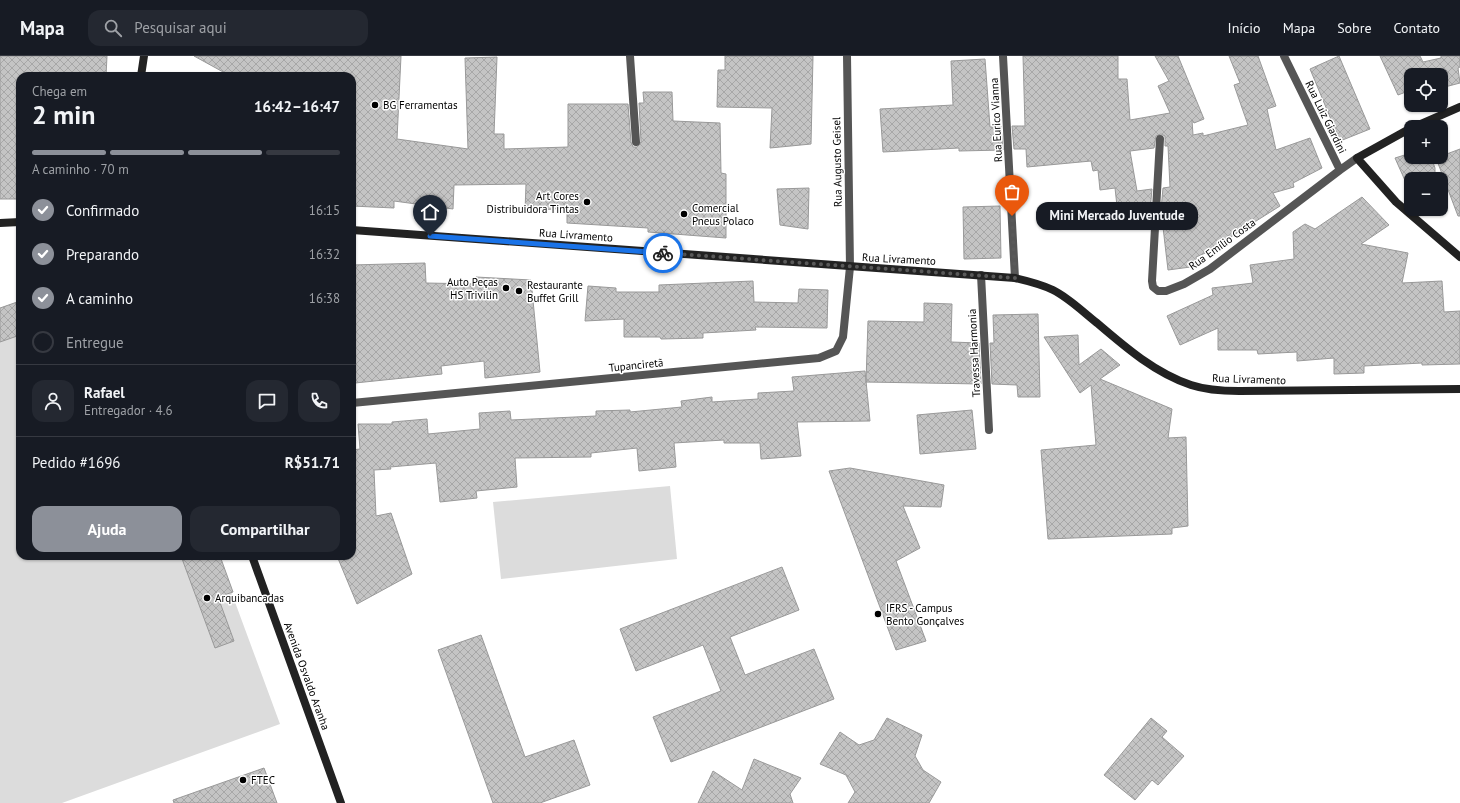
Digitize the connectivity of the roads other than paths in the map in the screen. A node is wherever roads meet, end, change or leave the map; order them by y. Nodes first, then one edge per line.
1 (144, 56) edge
2 (630, 56) edge
3 (847, 56) edge
4 (1003, 56) edge
5 (1284, 56) edge
6 (142, 72) edge
7 (1460, 107) edge
8 (1430, 120) edge
9 (1404, 132) edge
10 (1160, 139) dead end
11 (636, 142) dead end
12 (1357, 158) junction
13 (1340, 170) junction
14 (16, 222) edge
15 (0, 223) edge
16 (356, 230) edge
17 (1460, 257) edge
18 (850, 267) junction
19 (981, 275) junction
20 (1015, 278) junction
21 (1460, 389) edge
22 (356, 403) edge
23 (989, 430) dead end
24 (253, 560) edge
25 (341, 803) edge

1 - 6 main road
2 - 11 street
3 - 18 street, Rua Augusto Geisel
4 - 20 street, Rua Eurico Vianna
5 - 13 street, Rua Luiz Giardini
7 - 8 main road
9 - 12 main road
10 - 13 street, Rua Emílio Costa
12 - 13 street, Rua Luiz Giardini
12 - 17 main road
14 - 15 main road
16 - 18 main road, Rua Livramento
18 - 19 main road, Rua Livramento
18 - 22 street, Tupanciretã
19 - 20 main road, Rua Livramento
19 - 23 street, Travessa Harmonia
20 - 21 main road, Rua Livramento
24 - 25 main road, Avenida Osvaldo Aranha

